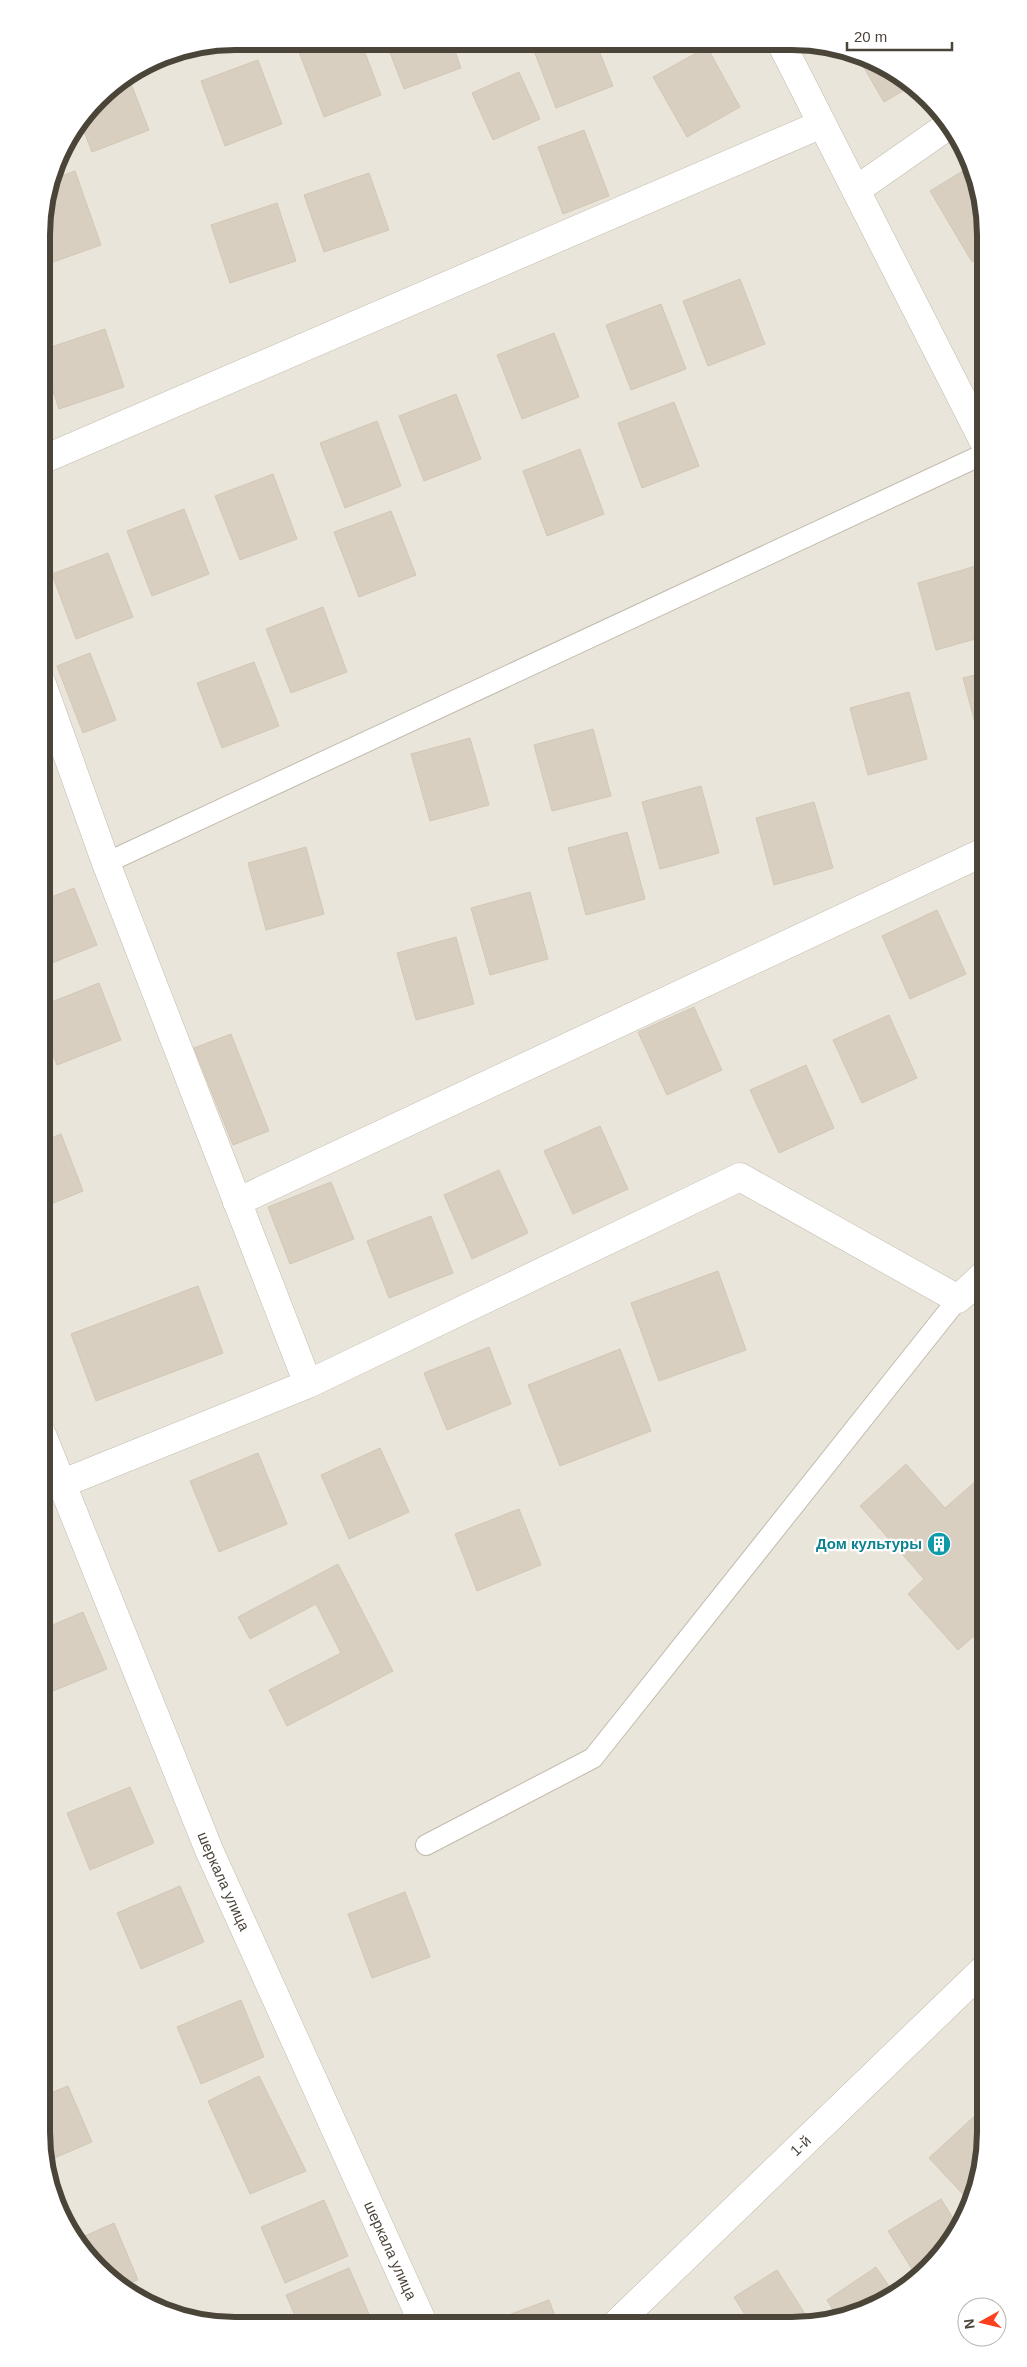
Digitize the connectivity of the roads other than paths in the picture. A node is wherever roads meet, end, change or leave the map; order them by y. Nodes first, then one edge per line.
1 (785, 50) edge
2 (822, 124) junction
3 (944, 129) edge
4 (856, 190) junction
5 (977, 428) edge
6 (50, 457) edge
7 (977, 457) edge
8 (50, 706) edge
9 (977, 855) edge
10 (106, 863) junction
11 (237, 1202) junction
12 (977, 1281) edge
13 (958, 1299) junction
14 (308, 1384) junction
15 (50, 1455) edge
16 (61, 1484) junction
17 (426, 1845) dead end
18 (977, 1976) edge
19 (420, 2317) edge
20 (623, 2317) edge

1 - 2 street
2 - 4 street
2 - 6 street
3 - 4 street
4 - 5 street
7 - 10 lane
8 - 10 street
9 - 11 street
10 - 11 street
11 - 14 street
12 - 13 street
13 - 14 street
13 - 17 lane
14 - 16 street
15 - 16 street, шеркала улица
16 - 19 street, шеркала улица
18 - 20 street, 1-й

